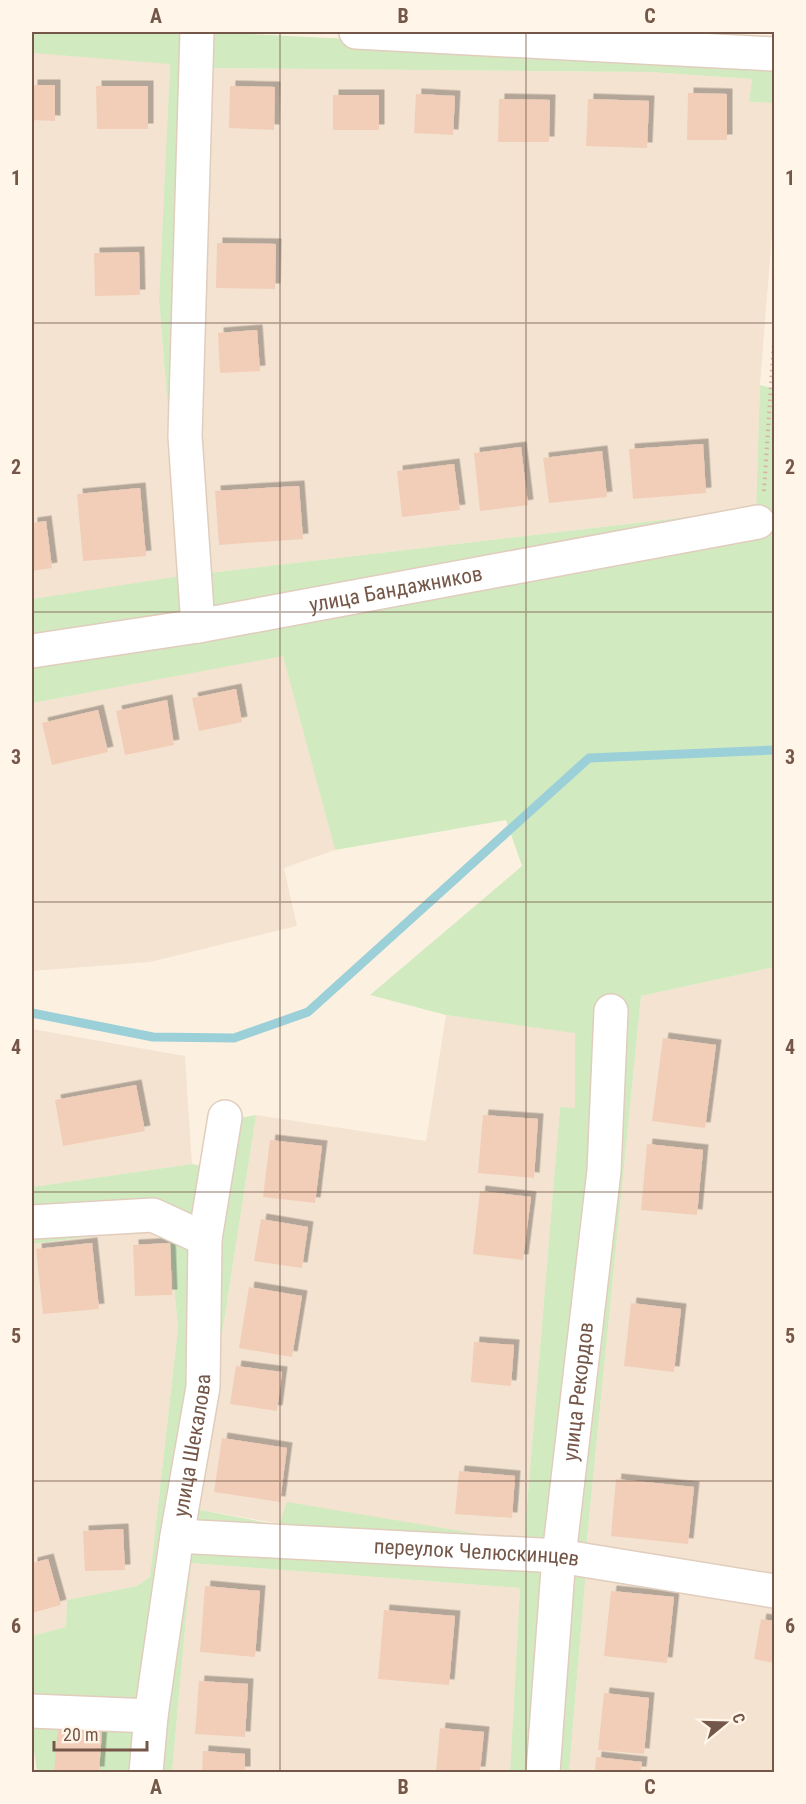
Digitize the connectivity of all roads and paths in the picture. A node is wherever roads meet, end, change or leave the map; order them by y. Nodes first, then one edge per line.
1 (197, 32) edge
2 (356, 32) edge
3 (774, 54) edge
4 (774, 339) edge
5 (758, 522) joint
6 (198, 626) junction
7 (32, 651) edge
8 (611, 1011) dead end
9 (225, 1117) dead end
10 (32, 1222) edge
11 (205, 1239) junction
12 (177, 1536) junction
13 (559, 1556) junction
14 (774, 1591) edge
15 (32, 1711) edge
16 (151, 1716) junction
17 (146, 1773) edge
18 (543, 1773) edge

1 - 6 street
2 - 3 street
4 - 5 path
5 - 6 street, улица Бандажников
6 - 7 street, улица Бандажников
8 - 13 street, улица Рекордов
9 - 11 street, улица Шекалова
10 - 11 street
11 - 12 street, улица Шекалова
12 - 13 street, переулок Челюскинцев
12 - 16 street, улица Шекалова
13 - 14 street, переулок Челюскинцев
13 - 18 street, улица Рекордов
15 - 16 street
16 - 17 street, улица Шекалова

